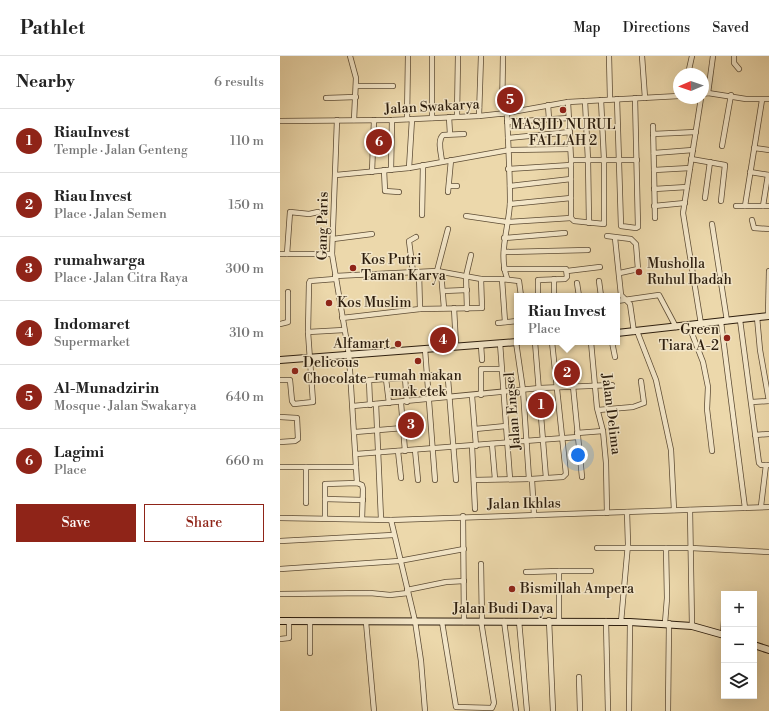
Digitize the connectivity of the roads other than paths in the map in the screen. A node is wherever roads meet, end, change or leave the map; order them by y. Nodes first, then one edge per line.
1 (350, 56) edge
2 (408, 56) edge
3 (432, 56) edge
4 (458, 56) edge
5 (481, 56) edge
6 (503, 56) edge
7 (609, 56) edge
8 (642, 56) edge
9 (692, 56) edge
10 (713, 56) edge
11 (734, 56) edge
12 (689, 68) edge
13 (739, 69) dead end
14 (709, 75) edge
15 (356, 86) junction
16 (392, 86) dead end
17 (709, 94) edge
18 (731, 95) junction
19 (673, 96) edge
20 (356, 97) junction
21 (326, 98) dead end
22 (610, 98) junction
23 (617, 98) junction
24 (635, 98) junction
25 (645, 98) junction
26 (769, 99) edge
27 (600, 100) junction
28 (762, 100) junction
29 (585, 101) junction
30 (568, 102) junction
31 (700, 104) edge
32 (548, 105) junction
33 (504, 114) junction
34 (457, 116) junction
35 (479, 116) junction
36 (449, 117) junction
37 (432, 118) junction
38 (569, 118) junction
39 (409, 119) junction
40 (550, 119) junction
41 (337, 120) junction
42 (354, 120) junction
43 (374, 120) junction
44 (392, 120) junction
45 (280, 121) edge
46 (507, 122) junction
47 (653, 126) dead end
48 (570, 132) junction
49 (696, 132) junction
50 (450, 134) junction
51 (464, 134) dead end
52 (653, 134) junction
53 (508, 138) junction
54 (722, 146) dead end
55 (754, 148) junction
56 (570, 149) junction
57 (509, 150) junction
58 (693, 150) junction
59 (769, 150) edge
60 (654, 152) junction
61 (691, 159) junction
62 (451, 160) junction
63 (588, 160) junction
64 (604, 160) junction
65 (620, 160) junction
66 (637, 160) junction
67 (442, 161) junction
68 (710, 162) junction
69 (571, 163) junction
70 (423, 165) junction
71 (409, 168) junction
72 (690, 168) junction
73 (508, 169) junction
74 (384, 170) junction
75 (391, 170) junction
76 (654, 170) junction
77 (372, 172) junction
78 (750, 172) junction
79 (336, 175) junction
80 (768, 175) edge
81 (571, 180) junction
82 (449, 186) junction
83 (457, 186) dead end
84 (510, 186) junction
85 (687, 187) junction
86 (654, 189) junction
87 (399, 192) dead end
88 (448, 192) dead end
89 (571, 198) junction
90 (705, 198) dead end
91 (721, 201) dead end
92 (685, 203) junction
93 (510, 204) junction
94 (654, 206) junction
95 (736, 206) dead end
96 (745, 206) junction
97 (763, 206) junction
98 (769, 206) edge
99 (318, 212) dead end
100 (422, 215) dead end
101 (466, 216) dead end
102 (571, 218) junction
103 (655, 218) dead end
104 (752, 220) dead end
105 (507, 222) junction
106 (589, 223) junction
107 (712, 224) dead end
108 (448, 229) dead end
109 (769, 229) edge
110 (565, 233) dead end
111 (372, 234) dead end
112 (607, 236) dead end
113 (416, 237) dead end
114 (504, 238) junction
115 (615, 238) junction
116 (332, 239) junction
117 (588, 250) dead end
118 (504, 252) junction
119 (280, 254) edge
120 (287, 254) junction
121 (332, 254) junction
122 (471, 255) dead end
123 (600, 267) dead end
124 (504, 269) junction
125 (566, 269) junction
126 (769, 271) edge
127 (413, 272) junction
128 (439, 272) junction
129 (420, 273) junction
130 (620, 273) junction
131 (466, 276) junction
132 (335, 278) junction
133 (481, 278) junction
134 (504, 278) junction
135 (554, 279) junction
136 (599, 281) dead end
137 (578, 283) dead end
138 (467, 290) junction
139 (443, 291) junction
140 (288, 292) dead end
141 (521, 293) edge
142 (538, 293) edge
143 (554, 293) edge
144 (579, 293) edge
145 (601, 293) edge
146 (627, 300) junction
147 (620, 301) edge
148 (444, 308) junction
149 (454, 308) junction
150 (420, 309) junction
151 (468, 309) junction
152 (769, 316) edge
153 (757, 317) junction
154 (342, 318) junction
155 (740, 320) junction
156 (514, 321) edge
157 (505, 322) junction
158 (724, 322) junction
159 (498, 323) dead end
160 (280, 324) edge
161 (701, 324) junction
162 (689, 326) junction
163 (676, 327) junction
164 (344, 330) junction
165 (636, 331) junction
166 (308, 332) junction
167 (620, 333) edge
168 (514, 342) edge
169 (500, 344) junction
170 (456, 345) junction
171 (481, 345) junction
172 (516, 345) edge
173 (535, 345) edge
174 (552, 345) edge
175 (591, 345) edge
176 (613, 345) edge
177 (425, 349) junction
178 (349, 354) junction
179 (615, 357) dead end
180 (309, 358) junction
181 (280, 360) edge
182 (482, 360) dead end
183 (501, 369) junction
184 (427, 375) junction
185 (386, 379) junction
186 (767, 379) edge
187 (280, 380) edge
188 (640, 382) dead end
189 (612, 385) dead end
190 (573, 386) junction
191 (596, 386) junction
192 (557, 387) junction
193 (540, 388) junction
194 (523, 390) junction
195 (503, 392) junction
196 (481, 395) junction
197 (472, 396) junction
198 (450, 397) junction
199 (429, 399) junction
200 (769, 401) edge
201 (752, 402) junction
202 (389, 403) junction
203 (404, 403) junction
204 (370, 404) junction
205 (376, 404) junction
206 (353, 406) junction
207 (598, 410) junction
208 (280, 417) edge
209 (506, 426) junction
210 (403, 428) junction
211 (474, 429) junction
212 (376, 430) junction
213 (602, 431) junction
214 (355, 432) junction
215 (769, 434) edge
216 (577, 435) junction
217 (755, 435) junction
218 (562, 438) junction
219 (544, 440) junction
220 (527, 441) junction
221 (280, 442) edge
222 (507, 443) junction
223 (492, 444) junction
224 (474, 446) junction
225 (454, 447) junction
226 (433, 448) junction
227 (415, 450) junction
228 (712, 450) dead end
229 (398, 451) junction
230 (405, 451) junction
231 (378, 453) junction
232 (356, 454) junction
233 (767, 465) edge
234 (280, 467) edge
235 (306, 467) junction
236 (356, 467) junction
237 (582, 477) dead end
238 (401, 478) dead end
239 (546, 478) junction
240 (495, 479) junction
241 (510, 479) junction
242 (530, 479) junction
243 (418, 480) dead end
244 (435, 480) dead end
245 (456, 480) dead end
246 (474, 480) junction
247 (357, 483) junction
248 (325, 499) junction
249 (363, 500) junction
250 (306, 503) dead end
251 (761, 506) junction
252 (769, 507) edge
253 (745, 508) junction
254 (475, 509) dead end
255 (674, 510) junction
256 (690, 510) junction
257 (607, 512) junction
258 (628, 512) junction
259 (534, 515) junction
260 (463, 516) junction
261 (280, 518) edge
262 (325, 518) junction
263 (362, 519) junction
264 (380, 519) junction
265 (391, 520) junction
266 (393, 535) junction
267 (280, 541) edge
268 (627, 547) junction
269 (597, 548) dead end
270 (666, 548) junction
271 (691, 548) junction
272 (464, 549) junction
273 (769, 552) edge
274 (399, 561) junction
275 (480, 564) dead end
276 (280, 569) edge
277 (559, 571) junction
278 (591, 571) dead end
279 (526, 572) dead end
280 (464, 581) junction
281 (407, 592) junction
282 (280, 594) edge
283 (549, 620) junction
284 (415, 621) junction
285 (482, 621) junction
286 (504, 621) junction
287 (519, 621) junction
288 (558, 621) junction
289 (606, 621) junction
290 (280, 622) edge
291 (289, 622) junction
292 (310, 622) junction
293 (366, 622) junction
294 (442, 622) junction
295 (464, 622) junction
296 (621, 622) junction
297 (630, 622) junction
298 (667, 623) junction
299 (692, 626) junction
300 (721, 634) edge
301 (280, 638) edge
302 (757, 646) edge
303 (769, 650) edge
304 (310, 653) dead end
305 (579, 677) dead end
306 (374, 711) edge
307 (425, 711) edge
308 (516, 711) edge
309 (527, 711) edge
310 (553, 711) edge
311 (580, 711) edge
312 (608, 711) edge
313 (629, 711) edge
314 (668, 711) edge

1 - 15 street
2 - 39 street
3 - 37 street
4 - 34 street
5 - 35 street
6 - 33 street
7 - 22 street
8 - 25 street
9 - 12 street
10 - 14 street
11 - 13 street
15 - 16 street
15 - 20 street
17 - 18 street
18 - 28 street
18 - 54 street
19 - 25 street, Jalan Swakarya
20 - 21 street
20 - 42 street
22 - 23 street, Jalan Swakarya
22 - 27 street, Jalan Swakarya
23 - 24 street, Jalan Swakarya
23 - 65 street
24 - 25 street, Jalan Swakarya
24 - 66 street
26 - 28 street
27 - 29 street, Jalan Swakarya
27 - 64 street
28 - 55 street
29 - 30 street, Jalan Swakarya
29 - 63 street
30 - 32 street, Jalan Swakarya
30 - 38 street
31 - 49 street
32 - 33 street, Jalan Swakarya
32 - 40 street
33 - 35 street, Jalan Swakarya
33 - 46 street
34 - 35 street, Jalan Swakarya
34 - 36 street, Jalan Swakarya
36 - 37 street, Jalan Swakarya
36 - 50 street
37 - 39 street, Jalan Swakarya
38 - 40 street
38 - 48 street
39 - 44 street, Jalan Swakarya
39 - 71 street
40 - 46 street
41 - 42 street, Jalan Swakarya
41 - 45 street, Jalan Swakarya
41 - 79 street, Gang Paris
42 - 43 street, Jalan Swakarya
43 - 44 street, Jalan Swakarya
43 - 77 street
44 - 75 street
46 - 53 street
47 - 52 street
48 - 53 street
48 - 56 street
49 - 52 street
49 - 58 street
50 - 51 street
50 - 67 street
52 - 60 street
53 - 57 street
55 - 59 street
55 - 78 street
56 - 57 street
56 - 69 street
57 - 62 street
57 - 73 street
58 - 60 street
58 - 61 street
60 - 76 street
61 - 68 street
61 - 72 street
62 - 67 street
62 - 82 street
63 - 64 street
63 - 69 street
63 - 106 street
64 - 65 street
64 - 106 street
65 - 66 street
65 - 66 street
67 - 70 street
68 - 90 street
68 - 91 street
69 - 73 street
69 - 81 street
70 - 71 street
70 - 100 street
71 - 75 street
72 - 76 street
72 - 85 street
73 - 84 street
74 - 75 street
74 - 77 street
74 - 87 street
76 - 86 street
77 - 79 street
78 - 80 street
78 - 96 street
79 - 116 street, Gang Paris
80 - 97 street
81 - 84 street
81 - 89 street
82 - 83 street
82 - 88 street
84 - 93 street
85 - 86 street
85 - 92 street
86 - 94 street
89 - 93 street
89 - 102 street
92 - 94 street
92 - 161 street
93 - 105 street
94 - 103 street
95 - 96 street
96 - 97 street
97 - 98 street
99 - 120 street
101 - 105 street
102 - 105 street
102 - 106 street
104 - 109 street
105 - 114 street
107 - 158 street
108 - 128 street
110 - 114 street
111 - 116 street
112 - 115 street
113 - 127 street
114 - 118 street
115 - 130 street
115 - 130 street
116 - 121 street, Gang Paris
117 - 118 street
118 - 124 street
119 - 120 street
120 - 121 street
121 - 132 street, Gang Paris
122 - 131 street
123 - 125 street
124 - 125 street
124 - 134 street
125 - 135 street
126 - 152 street
127 - 129 street
127 - 132 street
128 - 129 street
128 - 131 street
128 - 139 street
129 - 150 street
130 - 146 street
131 - 133 street
131 - 138 street
132 - 154 street, Gang Paris
132 - 166 street
133 - 134 street
133 - 151 street
134 - 141 street
134 - 157 street
135 - 142 street
135 - 143 street
136 - 145 street
137 - 144 street
138 - 139 street
138 - 151 street
139 - 148 street
140 - 160 street
146 - 147 street
146 - 163 street
146 - 165 street
148 - 149 street
148 - 150 street
149 - 151 street
149 - 170 street
150 - 154 street
152 - 153 street
153 - 155 street
153 - 186 street
154 - 164 street, Gang Paris
155 - 158 street
155 - 201 street
156 - 157 street
157 - 159 street
158 - 161 street
158 - 253 street
161 - 162 street
162 - 163 street
162 - 228 street
163 - 165 street
164 - 166 street
164 - 178 street, Gang Paris
165 - 167 street
165 - 255 street
166 - 180 street
168 - 169 street
169 - 171 street
169 - 183 street
170 - 171 street
170 - 177 street
171 - 182 street
172 - 194 street, Jalan Engsel
173 - 193 street
174 - 192 street
175 - 191 street, Jalan Delima
176 - 179 street
177 - 178 street
177 - 184 street
178 - 180 street
178 - 206 street, Gang Paris
180 - 181 street
180 - 187 street
183 - 195 street
183 - 196 street
184 - 198 street
184 - 199 street
185 - 202 street
185 - 203 street
185 - 204 street
186 - 200 street
188 - 207 street
189 - 191 street
190 - 191 street
190 - 192 street
190 - 216 street
191 - 207 street, Jalan Delima
192 - 193 street
192 - 218 street
193 - 194 street
193 - 219 street
194 - 195 street
194 - 220 street, Jalan Engsel
195 - 196 street
195 - 209 street
196 - 197 street
197 - 198 street
197 - 211 street
198 - 199 street
198 - 225 street
199 - 203 street
199 - 226 street
200 - 201 street
201 - 217 street
202 - 203 street
202 - 205 street
203 - 210 street
204 - 205 street
204 - 206 street
205 - 212 street
206 - 214 street, Gang Paris
207 - 213 street, Jalan Delima
208 - 221 street
209 - 211 street
209 - 222 street
210 - 212 street
210 - 230 street
211 - 224 street
212 - 214 street
212 - 231 street
213 - 216 street
213 - 257 street, Jalan Delima
214 - 232 street, Gang Paris
215 - 217 street
216 - 218 street
216 - 237 street
217 - 233 street
218 - 219 street
218 - 239 street
219 - 220 street
219 - 239 street
220 - 222 street
220 - 242 street, Jalan Engsel
222 - 223 street
222 - 241 street
223 - 224 street
223 - 240 street
224 - 225 street
224 - 246 street
225 - 226 street
225 - 245 street
226 - 227 street
226 - 244 street
227 - 230 street
227 - 243 street
229 - 230 street
229 - 231 street
229 - 238 street
231 - 232 street
231 - 264 street
232 - 236 street, Gang Paris
233 - 251 street
234 - 235 street
235 - 236 street
235 - 250 street
236 - 247 street, Gang Paris
239 - 242 street
240 - 241 street
240 - 246 street
241 - 242 street
242 - 259 street, Jalan Engsel
246 - 254 street
247 - 248 street
247 - 249 street
248 - 249 street
248 - 262 street
249 - 263 street
251 - 252 street, Jalan Ikhlas
251 - 253 street, Jalan Ikhlas
253 - 256 street, Jalan Ikhlas
255 - 256 street, Jalan Ikhlas
255 - 258 street, Jalan Ikhlas
256 - 271 street
257 - 258 street, Jalan Ikhlas
257 - 259 street, Jalan Ikhlas
258 - 268 street
259 - 260 street, Jalan Ikhlas
260 - 265 street, Jalan Ikhlas
260 - 272 street
261 - 262 street, Jalan Ikhlas
262 - 263 street, Jalan Ikhlas
263 - 264 street, Jalan Ikhlas
264 - 265 street, Jalan Ikhlas
265 - 266 street
266 - 267 street
266 - 274 street
268 - 269 street
268 - 270 street
268 - 296 street
270 - 271 street
270 - 298 street
271 - 273 street
271 - 299 street
272 - 274 street
272 - 280 street
274 - 276 street
274 - 281 street
275 - 285 street
277 - 278 street
277 - 279 street
277 - 288 street
280 - 281 street
280 - 295 street
281 - 282 street
281 - 284 street
283 - 287 street, Jalan Budi Daya
283 - 288 street, Jalan Budi Daya
283 - 310 street
284 - 293 street, Jalan Budi Daya
284 - 294 street, Jalan Budi Daya
284 - 307 street
285 - 286 street, Jalan Budi Daya
285 - 294 street
285 - 295 street, Jalan Budi Daya
286 - 287 street, Jalan Budi Daya
286 - 308 street
287 - 309 street
288 - 289 street, Jalan Budi Daya
289 - 296 street, Jalan Budi Daya
289 - 312 street
290 - 291 street, Jalan Budi Daya
291 - 292 street, Jalan Budi Daya
291 - 301 street
292 - 293 street, Jalan Budi Daya
292 - 304 street
293 - 306 street
294 - 295 street, Jalan Budi Daya
296 - 297 street, Jalan Budi Daya
297 - 298 street, Jalan Budi Daya
297 - 313 street
298 - 299 street, Jalan Budi Daya
298 - 314 street
299 - 300 street, Jalan Budi Daya
302 - 303 street
305 - 311 street

